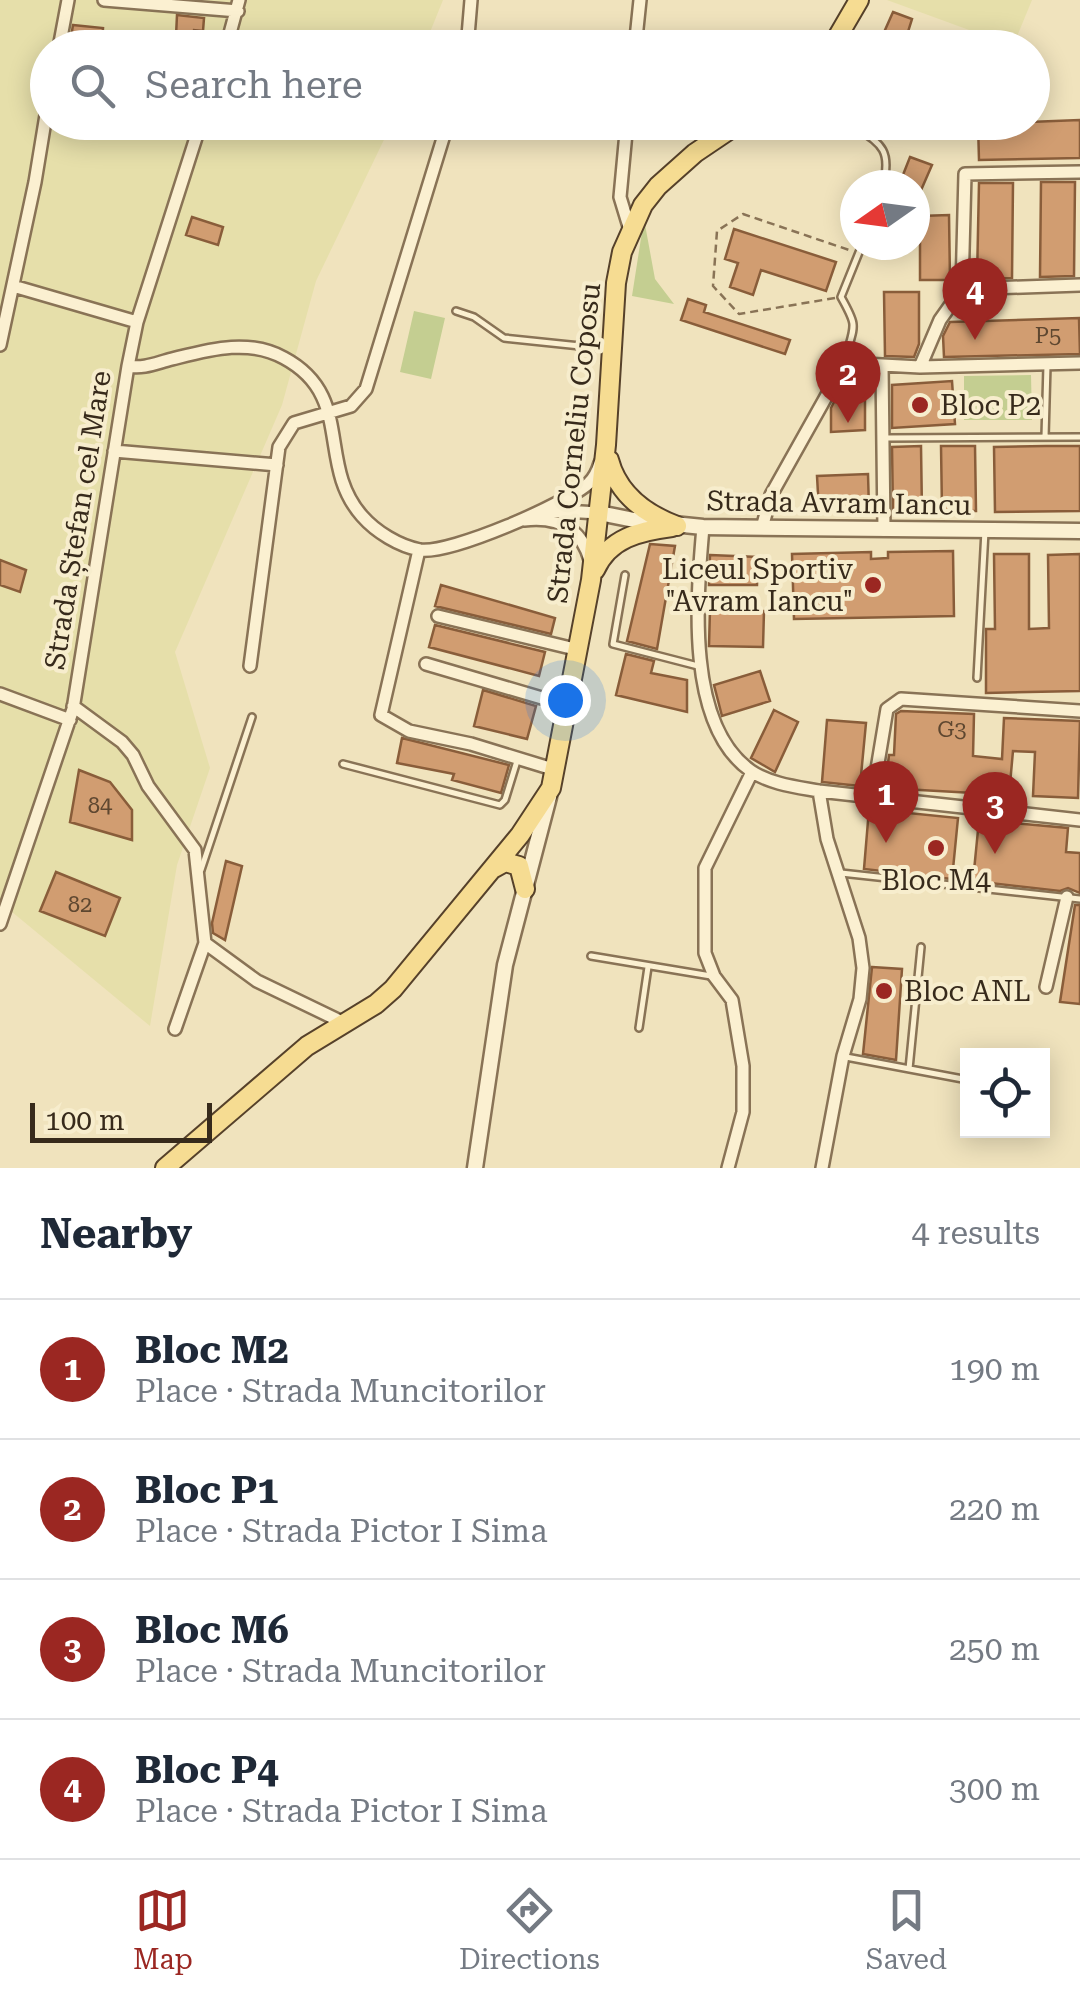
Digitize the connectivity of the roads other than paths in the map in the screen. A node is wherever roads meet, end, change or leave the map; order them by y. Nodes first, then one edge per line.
1 (68, 0) edge
2 (104, 0) edge
3 (471, 0) edge
4 (640, 0) edge
5 (859, 0) edge
6 (239, 6) edge
7 (62, 30) edge
8 (232, 30) edge
9 (468, 30) edge
10 (637, 30) edge
11 (842, 30) edge
12 (41, 140) edge
13 (195, 140) edge
14 (442, 140) edge
15 (626, 140) edge
16 (715, 140) edge
17 (871, 140) edge
18 (886, 170) edge
19 (1080, 172) edge
20 (630, 230) junction
21 (856, 260) edge
22 (1080, 285) edge
23 (13, 286) junction
24 (962, 289) junction
25 (456, 312) dead end
26 (138, 322) junction
27 (0, 345) edge
28 (612, 349) junction
29 (845, 363) junction
30 (1047, 363) junction
31 (1080, 363) edge
32 (128, 366) junction
33 (882, 366) junction
34 (920, 367) junction
35 (330, 414) junction
36 (1045, 437) junction
37 (1080, 437) edge
38 (884, 438) junction
39 (606, 444) junction
40 (114, 451) junction
41 (277, 465) junction
42 (599, 513) junction
43 (515, 522) junction
44 (677, 526) junction
45 (703, 527) junction
46 (762, 528) junction
47 (884, 530) junction
48 (985, 530) junction
49 (1080, 531) edge
50 (419, 550) junction
51 (626, 574) dead end
52 (591, 580) junction
53 (438, 616) dead end
54 (579, 650) junction
55 (426, 664) dead end
56 (250, 666) dead end
57 (701, 667) junction
58 (978, 678) dead end
59 (0, 694) edge
60 (569, 706) junction
61 (1080, 711) edge
62 (71, 713) junction
63 (252, 717) dead end
64 (518, 758) junction
65 (343, 764) dead end
66 (752, 772) junction
67 (554, 779) junction
68 (818, 792) junction
69 (872, 798) junction
70 (1080, 820) edge
71 (494, 869) junction
72 (200, 873) junction
73 (838, 873) junction
74 (525, 889) junction
75 (1074, 898) edge
76 (0, 924) edge
77 (205, 943) junction
78 (921, 947) dead end
79 (591, 956) dead end
80 (648, 965) junction
81 (714, 976) junction
82 (1046, 987) dead end
83 (342, 1022) junction
84 (639, 1028) dead end
85 (175, 1029) dead end
86 (843, 1056) junction
87 (909, 1069) junction
88 (960, 1079) edge
89 (165, 1168) edge
90 (474, 1168) edge
91 (728, 1168) edge
92 (822, 1168) edge

1 - 7 street
2 - 6 street
3 - 9 street
4 - 10 street
5 - 11 main road
6 - 8 street
12 - 23 street
13 - 26 street, Strada Ștefan cel Mare
14 - 35 street
15 - 20 street
16 - 20 main road, Strada Corneliu Coposu
17 - 18 lane
19 - 24 street
20 - 28 main road, Strada Corneliu Coposu
21 - 29 lane
22 - 24 street
23 - 26 street
23 - 27 street
24 - 34 street
25 - 28 lane
26 - 32 street, Strada Ștefan cel Mare
28 - 39 main road, Strada Corneliu Coposu
29 - 33 street
29 - 46 street
30 - 31 street
30 - 34 street
30 - 36 lane
32 - 35 street
32 - 40 street, Strada Ștefan cel Mare
33 - 34 street
33 - 38 street
35 - 41 street
35 - 50 street
36 - 37 lane
36 - 38 lane
38 - 47 street
39 - 42 main road, Strada Corneliu Coposu
39 - 43 street
39 - 44 main road
40 - 41 street
40 - 62 street, Strada Ștefan cel Mare
41 - 56 street
42 - 43 street
42 - 44 street, Strada Avram Iancu
42 - 52 main road, Strada Corneliu Coposu
43 - 50 street
43 - 52 street
44 - 45 street, Strada Avram Iancu
44 - 52 main road
45 - 46 street, Strada Avram Iancu
45 - 57 street
46 - 47 street, Strada Avram Iancu
47 - 48 street, Strada Avram Iancu
48 - 49 street, Strada Avram Iancu
48 - 58 lane
50 - 64 street
51 - 57 lane
52 - 54 main road, Strada Corneliu Coposu
53 - 54 street
54 - 60 main road, Strada Corneliu Coposu
55 - 60 street
57 - 66 street
59 - 62 street
60 - 67 main road, Strada Corneliu Coposu
61 - 69 street
62 - 72 street
62 - 76 street, Strada Ștefan cel Mare
63 - 72 lane
64 - 65 lane
64 - 67 street
66 - 68 street
66 - 81 street
67 - 71 main road
67 - 74 street, Strada Corneliu Coposu
68 - 69 street
68 - 73 street
69 - 70 street
71 - 74 main road
71 - 83 main road
72 - 77 street
73 - 75 lane
73 - 86 street
74 - 90 street, Strada Corneliu Coposu
75 - 82 street
77 - 83 street
77 - 85 street
78 - 87 lane
79 - 80 lane
80 - 81 lane
80 - 84 lane
81 - 91 street
83 - 89 main road
86 - 87 lane
86 - 92 street
87 - 88 lane

